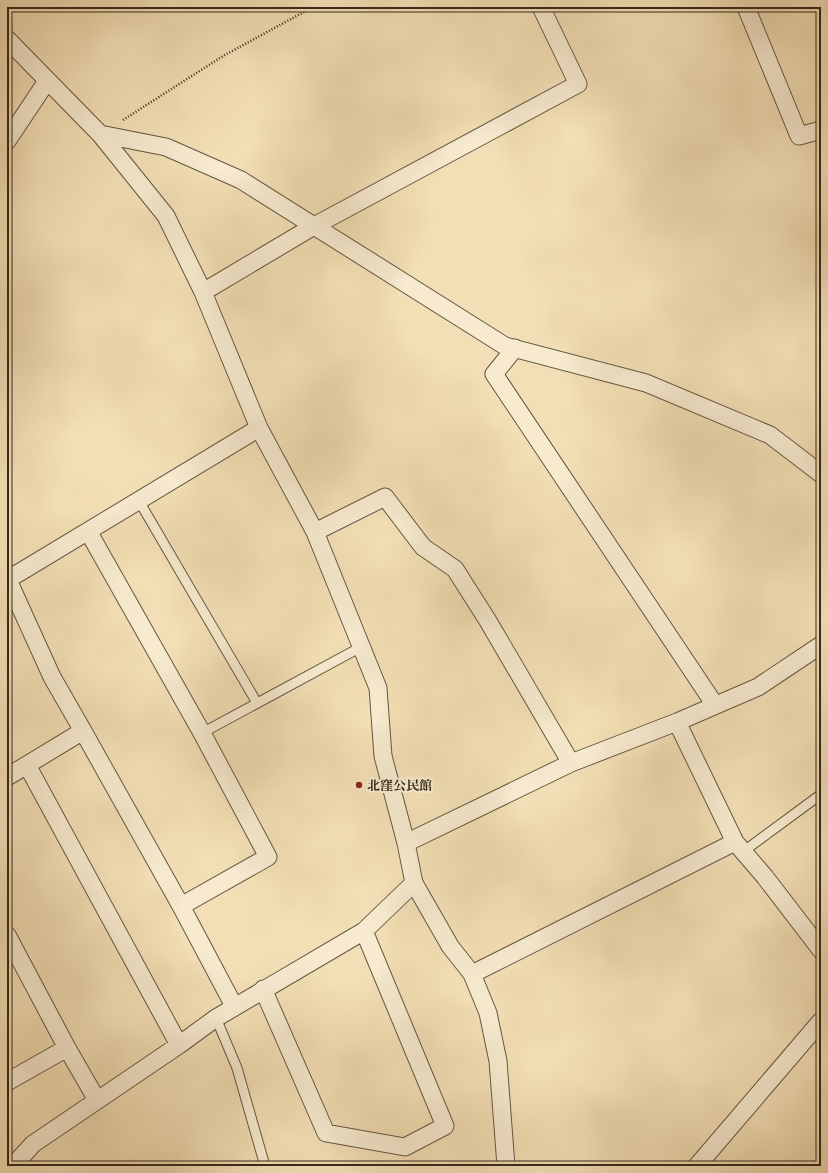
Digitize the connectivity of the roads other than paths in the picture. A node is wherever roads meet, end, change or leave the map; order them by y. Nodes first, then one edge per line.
1 (541, 7) edge
2 (746, 7) edge
3 (7, 39) edge
4 (46, 81) junction
5 (821, 130) edge
6 (100, 134) junction
7 (7, 141) edge
8 (314, 226) junction
9 (203, 292) junction
10 (515, 348) junction
11 (259, 428) junction
12 (821, 474) edge
13 (139, 501) junction
14 (88, 531) junction
15 (315, 532) junction
16 (8, 580) edge
17 (821, 645) edge
18 (361, 647) junction
19 (257, 703) junction
20 (715, 705) junction
21 (677, 722) junction
22 (83, 731) junction
23 (202, 733) junction
24 (571, 763) junction
25 (27, 765) junction
26 (7, 778) edge
27 (821, 796) edge
28 (406, 842) junction
29 (739, 846) junction
30 (414, 883) junction
31 (181, 906) junction
32 (364, 931) junction
33 (7, 935) edge
34 (821, 950) edge
35 (472, 974) junction
36 (263, 989) junction
37 (234, 1006) junction
38 (216, 1018) junction
39 (821, 1021) edge
40 (179, 1045) junction
41 (67, 1048) junction
42 (7, 1082) edge
43 (97, 1100) junction
44 (13, 1166) edge
45 (265, 1166) edge
46 (506, 1166) edge
47 (697, 1166) edge

1 - 8 street
2 - 5 street
3 - 4 street
4 - 6 street
4 - 7 street
6 - 8 street
6 - 9 street
8 - 9 street
8 - 10 street
9 - 11 street
10 - 12 street
10 - 20 street
11 - 13 street
11 - 15 street
13 - 14 street
13 - 19 lane
14 - 16 street
14 - 23 street
15 - 18 street
15 - 24 street
16 - 22 street
17 - 20 street
18 - 19 lane
18 - 28 street
19 - 23 lane
20 - 21 street
21 - 24 street
21 - 29 street
22 - 25 street
22 - 31 street
23 - 31 street
24 - 28 street
25 - 26 street
25 - 40 street
27 - 29 lane
28 - 30 street
29 - 34 street
29 - 35 street
30 - 32 street
30 - 35 street
31 - 37 street
32 - 36 street
32 - 36 street
33 - 41 street
35 - 46 street
36 - 37 street
37 - 38 street
38 - 40 street
38 - 45 lane
39 - 47 street
40 - 43 street
41 - 42 street
41 - 43 street
43 - 44 street

